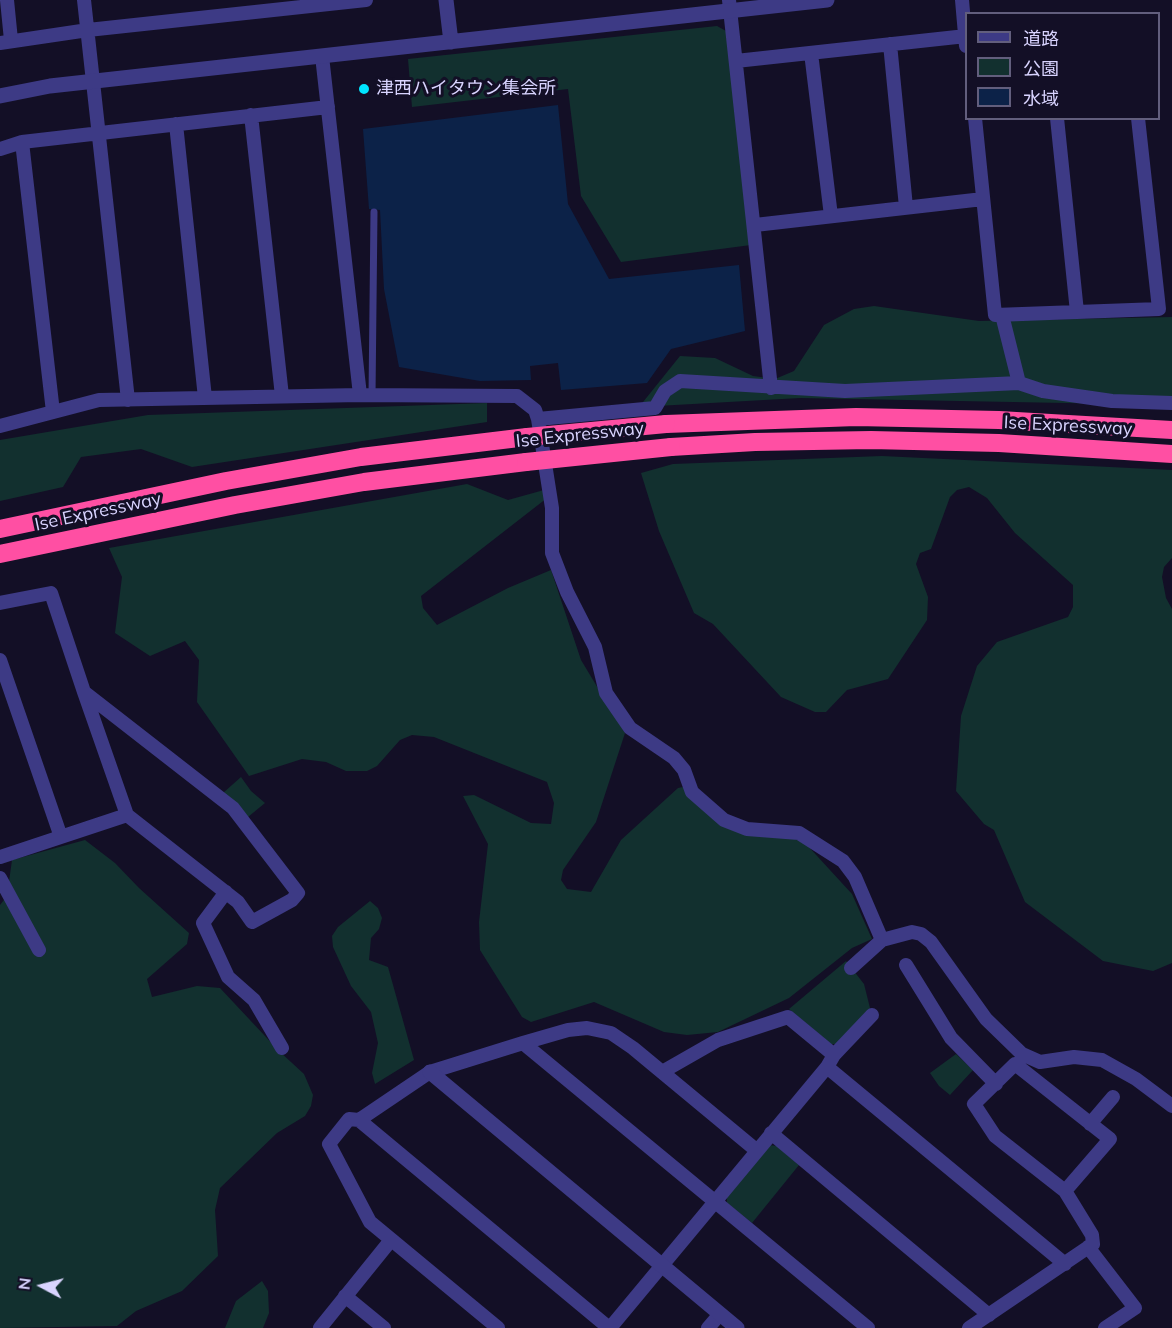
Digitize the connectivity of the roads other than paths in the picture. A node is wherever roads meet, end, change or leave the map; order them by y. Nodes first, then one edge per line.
1 (7, 0) edge
2 (84, 0) edge
3 (366, 0) edge
4 (446, 0) edge
5 (827, 0) edge
6 (962, 0) edge
7 (730, 5) edge
8 (965, 29) edge
9 (88, 30) junction
10 (965, 39) edge
11 (6, 41) edge
12 (451, 42) junction
13 (890, 44) junction
14 (811, 53) junction
15 (322, 56) junction
16 (736, 62) junction
17 (93, 81) junction
18 (0, 96) edge
19 (328, 107) junction
20 (251, 115) junction
21 (975, 120) edge
22 (1057, 120) edge
23 (1138, 120) edge
24 (176, 124) junction
25 (99, 133) junction
26 (22, 142) junction
27 (0, 149) edge
28 (983, 199) junction
29 (906, 207) junction
30 (374, 212) dead end
31 (831, 216) junction
32 (755, 225) junction
33 (1077, 312) junction
34 (1002, 315) junction
35 (1018, 383) junction
36 (771, 387) junction
37 (282, 396) junction
38 (366, 396) junction
39 (205, 398) junction
40 (128, 400) junction
41 (1172, 403) edge
42 (53, 412) junction
43 (538, 419) junction
44 (0, 426) edge
45 (1172, 430) edge
46 (1172, 454) edge
47 (0, 530) edge
48 (0, 554) edge
49 (0, 603) edge
50 (0, 660) edge
51 (84, 692) junction
52 (127, 815) junction
53 (61, 837) junction
54 (0, 857) edge
55 (0, 878) edge
56 (226, 892) junction
57 (882, 940) junction
58 (39, 950) dead end
59 (906, 965) dead end
60 (851, 968) dead end
61 (872, 1015) dead end
62 (523, 1043) junction
63 (282, 1048) dead end
64 (830, 1061) junction
65 (662, 1071) junction
66 (430, 1072) junction
67 (996, 1083) junction
68 (1113, 1097) dead end
69 (1172, 1106) edge
70 (359, 1120) junction
71 (1090, 1124) junction
72 (771, 1133) junction
73 (756, 1150) junction
74 (1065, 1191) junction
75 (714, 1200) junction
76 (391, 1240) junction
77 (1088, 1247) junction
78 (1065, 1264) junction
79 (662, 1265) junction
80 (345, 1296) junction
81 (720, 1314) junction
82 (989, 1315) junction
83 (320, 1328) edge
84 (384, 1328) edge
85 (498, 1328) edge
86 (609, 1328) edge
87 (708, 1328) edge
88 (737, 1328) edge
89 (868, 1328) edge
90 (969, 1328) edge
91 (1105, 1328) edge

1 - 11 street
2 - 9 street
3 - 9 street
4 - 12 street
5 - 7 street
6 - 8 street
7 - 12 street
7 - 16 street
9 - 11 street
9 - 17 street
10 - 13 street
12 - 15 street
13 - 14 street
13 - 29 street
14 - 16 street
14 - 31 street
15 - 17 street
15 - 19 street
16 - 32 street
17 - 18 street
17 - 25 street
19 - 20 street
19 - 38 street
20 - 24 street
20 - 37 street
21 - 28 street
22 - 33 street
23 - 33 street
24 - 25 street
24 - 39 street
25 - 26 street
25 - 40 street
26 - 27 street
26 - 42 street
28 - 29 street
28 - 34 street
29 - 31 street
30 - 38 lane
31 - 32 street
32 - 36 street
33 - 34 street
34 - 35 street
35 - 36 street
35 - 41 street
36 - 43 street
37 - 38 street
37 - 39 street
38 - 43 street
39 - 40 street
40 - 42 street
42 - 44 street
43 - 57 street
45 - 47 highway, Ise Expressway, bridge
46 - 48 highway, Ise Expressway, bridge
49 - 51 street
50 - 53 street
51 - 52 street
51 - 56 street
52 - 53 street
52 - 56 street
53 - 54 street
55 - 58 street
56 - 63 street
57 - 60 street
57 - 69 street
59 - 67 street
61 - 64 street
62 - 65 street
62 - 66 street
62 - 75 street
64 - 65 street
64 - 72 street
64 - 78 street
65 - 73 street
66 - 70 street
66 - 79 street
67 - 71 street
67 - 74 street
68 - 71 street
70 - 76 street
70 - 86 street
71 - 74 street
72 - 73 street
72 - 82 street
73 - 75 street
74 - 77 street
75 - 79 street
75 - 89 street
76 - 80 street
76 - 85 street
77 - 78 street
77 - 91 street
78 - 82 street
79 - 81 street
79 - 86 street
80 - 83 street
80 - 84 street
81 - 87 street
81 - 88 street
82 - 90 street

